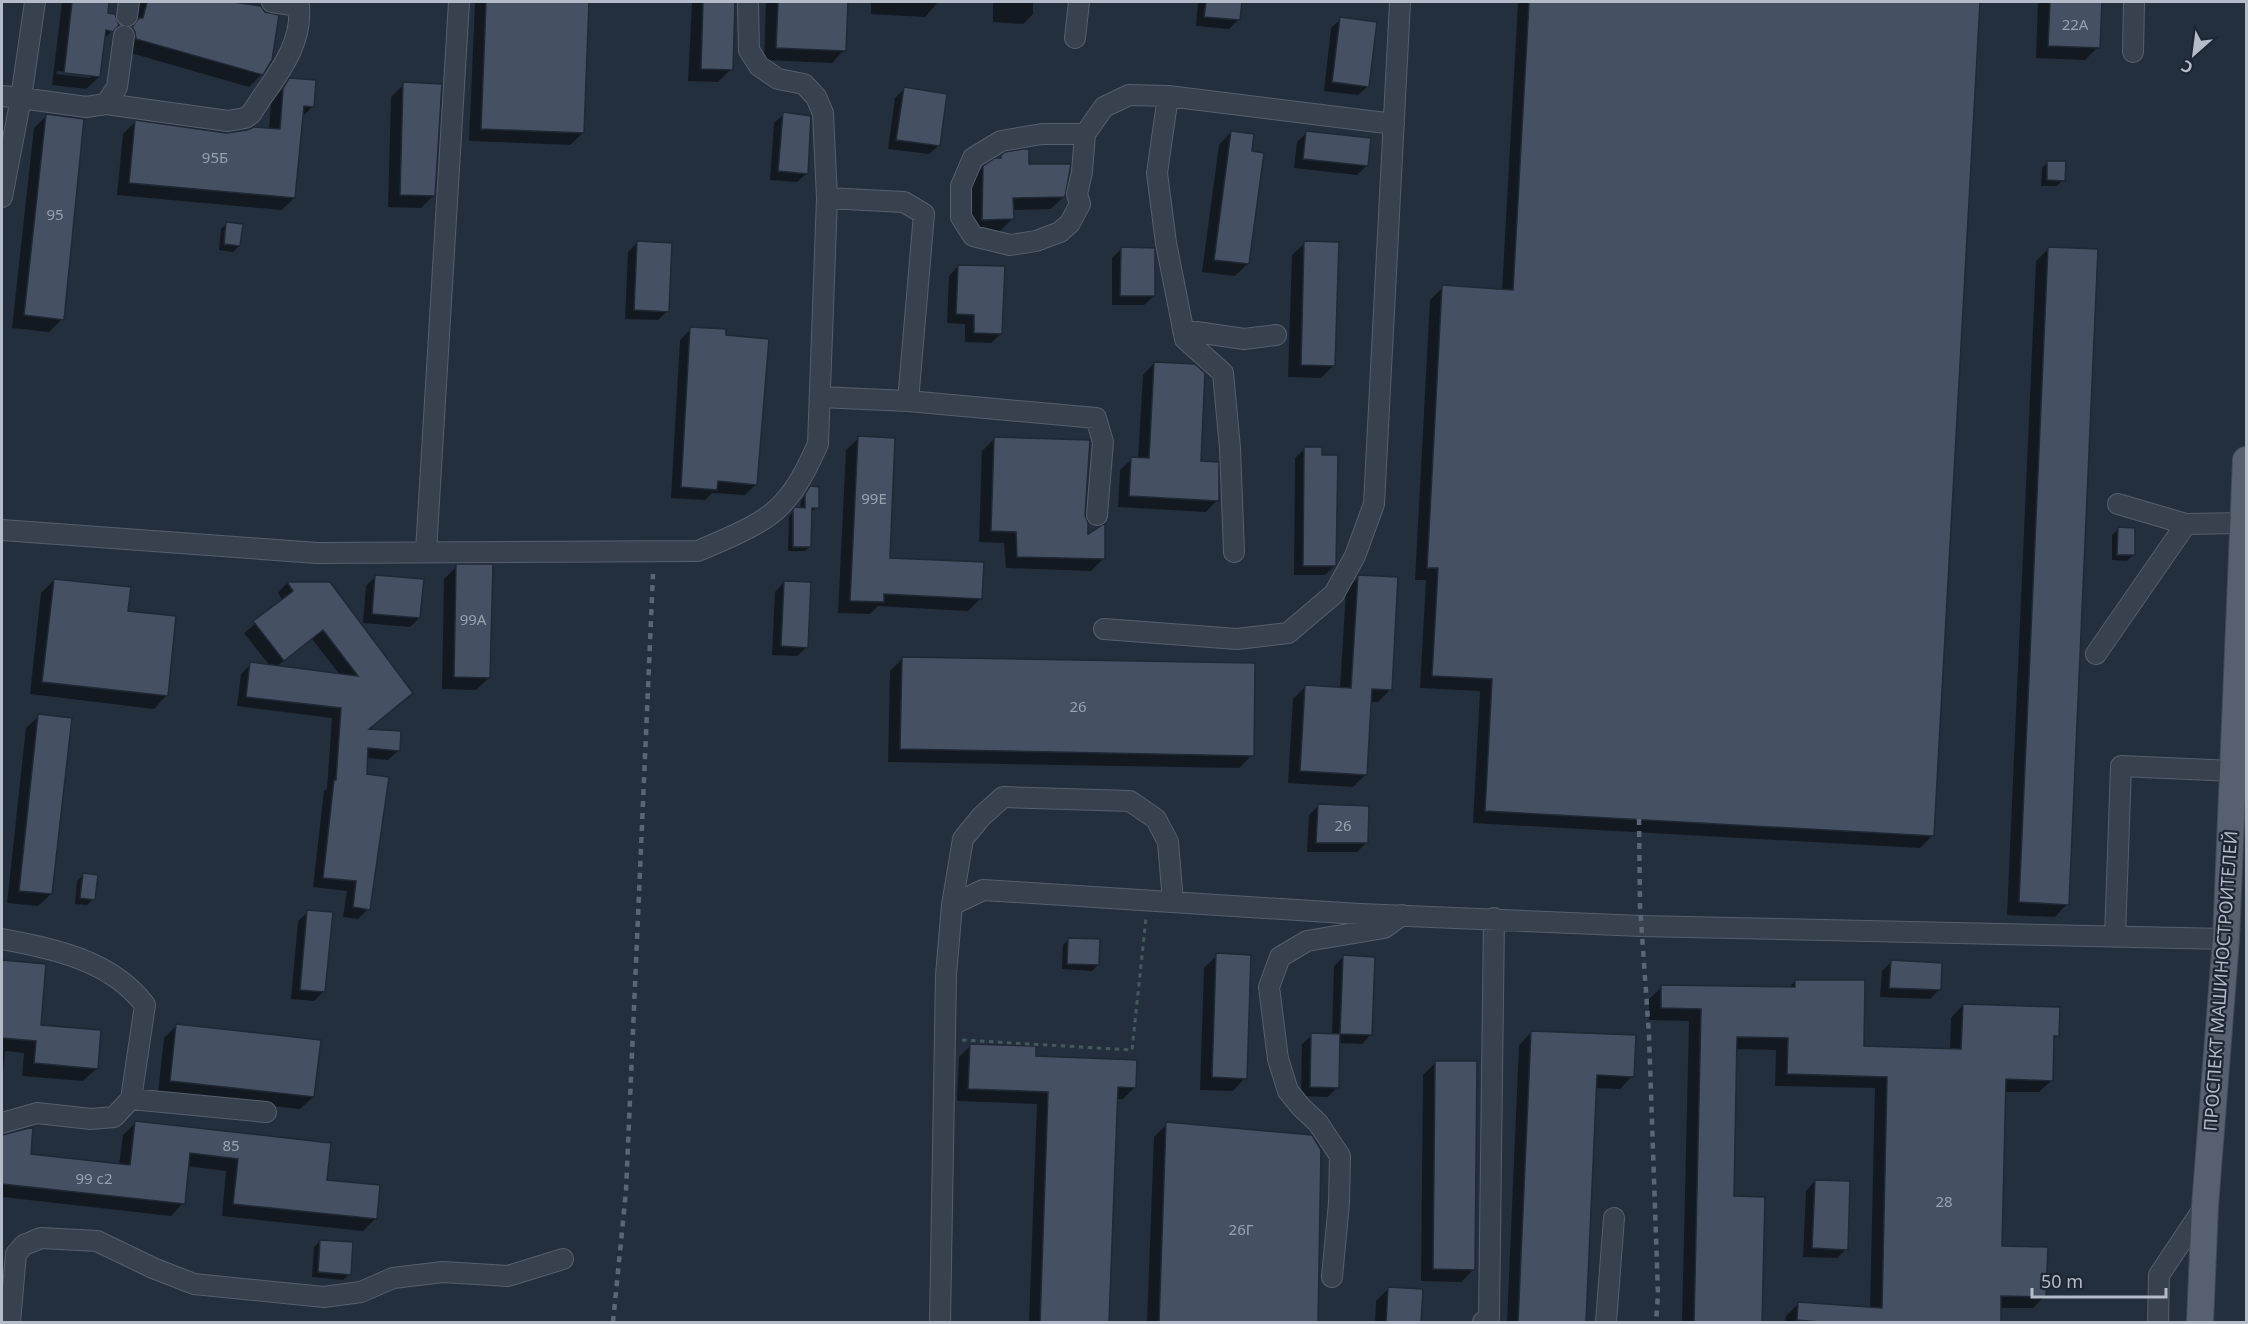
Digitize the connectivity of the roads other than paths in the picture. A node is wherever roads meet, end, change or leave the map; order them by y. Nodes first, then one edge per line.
1 (35, 2) edge
2 (272, 2) edge
3 (459, 2) edge
4 (748, 2) edge
5 (1079, 2) edge
6 (1400, 2) edge
7 (2134, 2) edge
8 (124, 36) dead end
9 (1075, 38) dead end
10 (2133, 52) dead end
11 (2, 96) edge
12 (1168, 96) junction
13 (21, 98) junction
14 (106, 104) junction
15 (1394, 124) junction
16 (1085, 134) junction
17 (2, 197) edge
18 (827, 198) junction
19 (1183, 330) junction
20 (1275, 334) dead end
21 (820, 397) junction
22 (908, 401) junction
23 (2247, 460) edge
24 (2118, 504) dead end
25 (1098, 515) dead end
26 (2243, 523) junction
27 (2186, 524) junction
28 (2, 530) edge
29 (426, 551) junction
30 (1234, 552) dead end
31 (1104, 629) dead end
32 (2096, 654) dead end
33 (2233, 771) junction
34 (1173, 902) junction
35 (952, 905) junction
36 (1402, 915) junction
37 (1494, 918) junction
38 (2115, 937) junction
39 (2, 939) edge
40 (2226, 939) junction
41 (132, 1099) junction
42 (266, 1113) dead end
43 (2, 1124) edge
44 (2205, 1206) junction
45 (1614, 1218) dead end
46 (563, 1258) dead end
47 (1332, 1277) dead end
48 (10, 1323) edge
49 (940, 1323) edge
50 (1483, 1323) edge
51 (1606, 1323) edge
52 (2158, 1323) edge
53 (2200, 1323) edge

1 - 13 street
2 - 14 street
3 - 29 street
4 - 18 street
5 - 9 street
6 - 15 street
7 - 10 street
8 - 14 street
11 - 13 street
12 - 15 street
12 - 16 street
12 - 19 street
13 - 14 street
13 - 17 street
15 - 31 street
16 - 16 street
18 - 21 street
18 - 22 street
19 - 20 street
19 - 30 street
21 - 22 street
21 - 29 street
22 - 25 street
23 - 26 main road, ПРОСПЕКТ МАШИНОСТРОИТЕЛЕЙ
24 - 27 street
26 - 27 street
26 - 33 main road, ПРОСПЕКТ МАШИНОСТРОИТЕЛЕЙ
27 - 32 street
28 - 29 street
33 - 38 street
33 - 40 main road, ПРОСПЕКТ МАШИНОСТРОИТЕЛЕЙ
34 - 35 street
34 - 35 street
34 - 36 street
35 - 49 street
36 - 37 street
36 - 47 street
37 - 38 street
37 - 50 street
38 - 40 street
39 - 41 street
40 - 44 main road, ПРОСПЕКТ МАШИНОСТРОИТЕЛЕЙ
41 - 42 street
41 - 43 street
44 - 52 street
44 - 53 main road, ПРОСПЕКТ МАШИНОСТРОИТЕЛЕЙ
45 - 51 street
46 - 48 street

